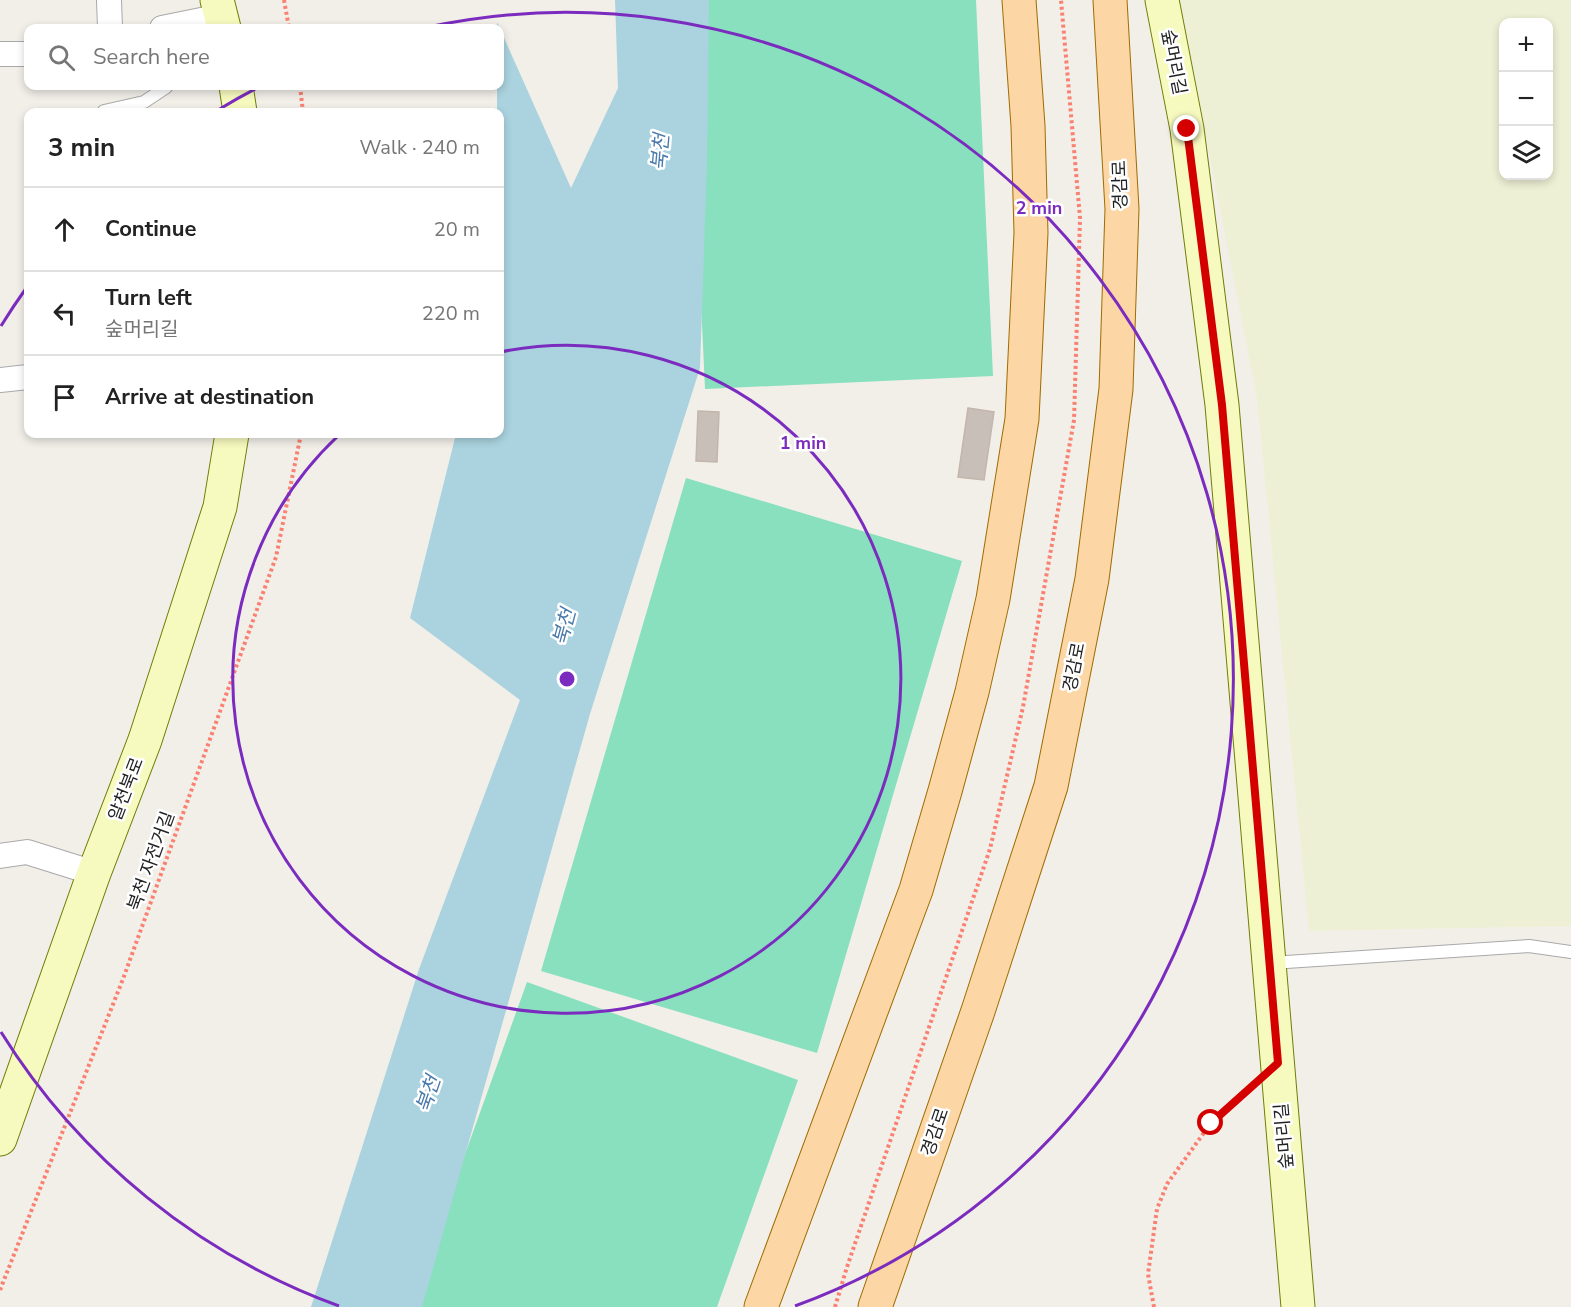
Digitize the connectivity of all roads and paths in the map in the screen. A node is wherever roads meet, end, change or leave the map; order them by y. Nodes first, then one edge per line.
1 (109, 0) edge
2 (284, 0) edge
3 (1019, 0) edge
4 (1110, 0) edge
5 (1162, 0) edge
6 (218, 18) edge
7 (110, 24) edge
8 (184, 24) edge
9 (288, 24) edge
10 (0, 54) edge
11 (24, 54) edge
12 (161, 90) edge
13 (237, 90) edge
14 (300, 90) edge
15 (117, 108) edge
16 (239, 108) edge
17 (303, 108) edge
18 (24, 377) edge
19 (0, 380) edge
20 (231, 438) edge
21 (301, 438) edge
22 (0, 856) edge
23 (94, 873) junction
24 (1571, 952) edge
25 (1269, 963) junction
26 (1278, 1063) junction
27 (0, 1139) edge
28 (0, 1290) edge
29 (761, 1307) edge
30 (874, 1307) edge
31 (1154, 1307) edge
32 (1298, 1307) edge

1 - 7 street
2 - 9 path
3 - 29 main road
4 - 30 main road, 경감로
5 - 25 street, 숲머리길
6 - 8 street
10 - 11 street
12 - 15 lane
13 - 16 street
14 - 17 path
18 - 19 street
20 - 23 street, 알천북로
21 - 28 path, 북천 자전거길
22 - 23 street
23 - 27 street, 알천북로
24 - 25 lane
25 - 26 street, 숲머리길
26 - 31 path
26 - 32 street, 숲머리길

